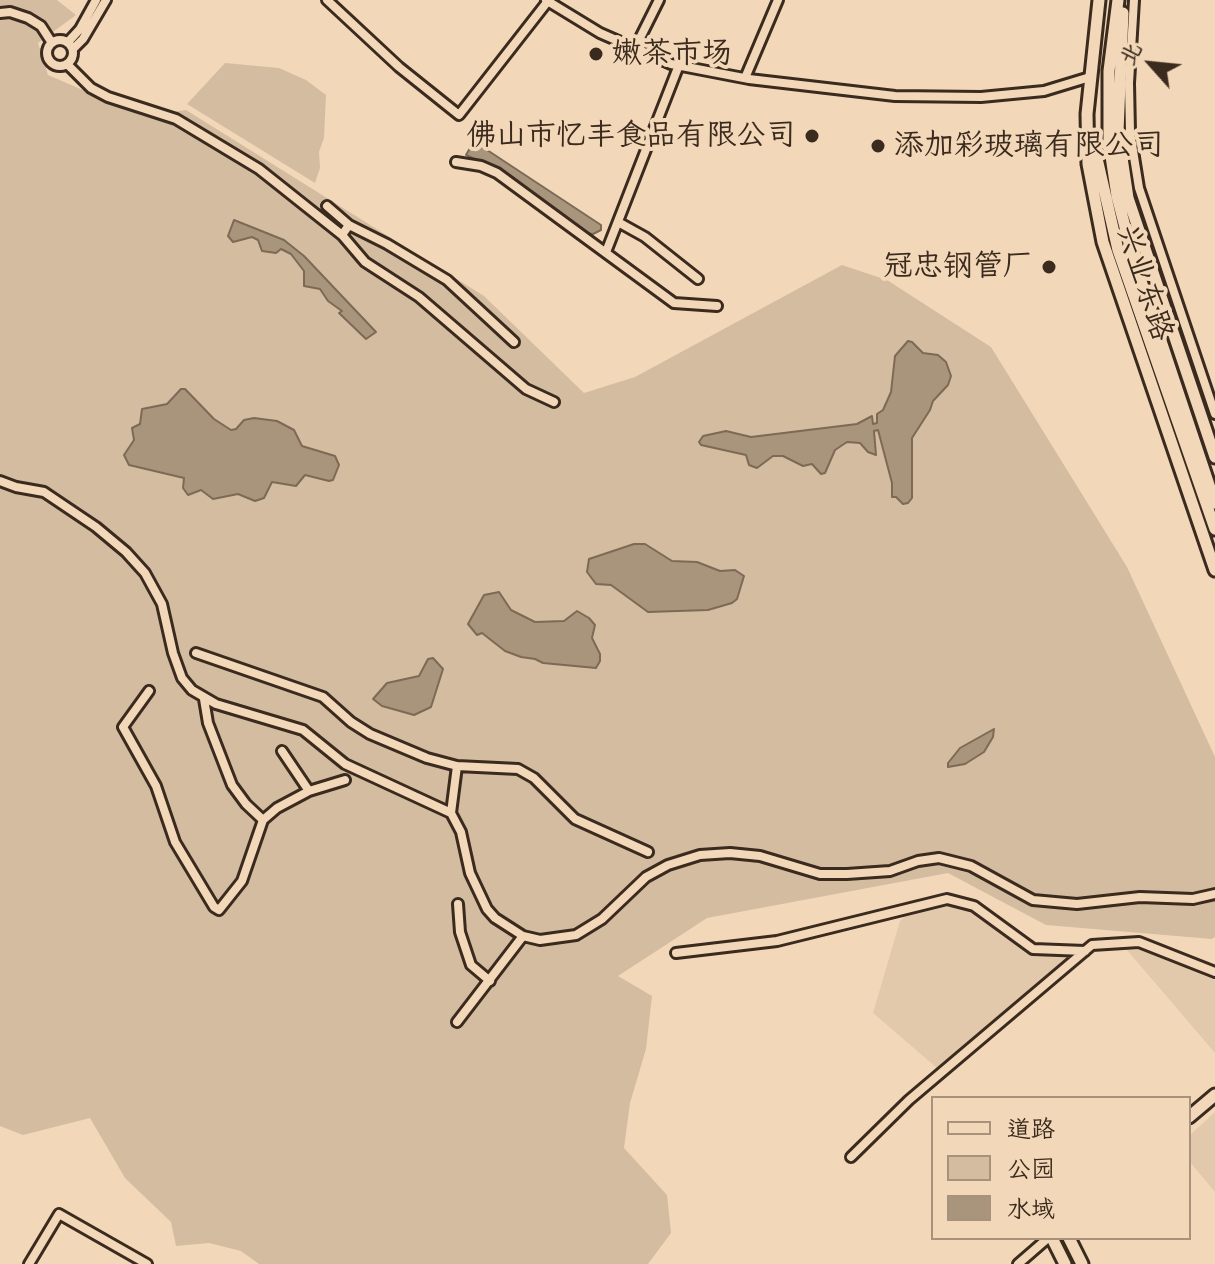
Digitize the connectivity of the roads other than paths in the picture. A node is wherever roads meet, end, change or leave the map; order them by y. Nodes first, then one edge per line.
1 (96, 0) edge
2 (106, 0) edge
3 (327, 0) edge
4 (659, 0) edge
5 (778, 0) edge
6 (1099, 0) edge
7 (1121, 0) edge
8 (1134, 0) edge
9 (547, 1) edge
10 (0, 13) edge
11 (52, 43) junction
12 (71, 45) junction
13 (635, 48) junction
14 (68, 65) junction
15 (679, 65) junction
16 (1090, 77) junction
17 (745, 78) junction
18 (1087, 114) junction
19 (456, 162) dead end
20 (327, 206) dead end
21 (618, 222) junction
22 (349, 225) junction
23 (342, 235) junction
24 (606, 252) junction
25 (698, 279) dead end
26 (717, 306) dead end
27 (514, 342) dead end
28 (554, 402) dead end
29 (1215, 414) edge
30 (1215, 457) edge
31 (0, 481) edge
32 (1215, 503) edge
33 (1215, 529) edge
34 (1215, 570) edge
35 (196, 653) dead end
36 (149, 691) dead end
37 (204, 699) junction
38 (282, 751) dead end
39 (457, 766) junction
40 (345, 780) dead end
41 (309, 791) junction
42 (451, 813) junction
43 (263, 820) junction
44 (648, 852) dead end
45 (1215, 894) edge
46 (458, 904) dead end
47 (523, 936) junction
48 (1085, 951) junction
49 (676, 953) dead end
50 (1215, 972) edge
51 (490, 981) junction
52 (457, 1022) dead end
53 (1215, 1095) edge
54 (1191, 1115) edge
55 (851, 1157) dead end
56 (1048, 1240) edge
57 (1051, 1240) edge
58 (1070, 1240) edge
59 (29, 1264) edge
60 (147, 1264) edge
61 (1018, 1264) edge
62 (1065, 1264) edge
63 (1082, 1264) edge

1 - 12 street
2 - 12 street
3 - 9 street
4 - 13 street
5 - 17 street
6 - 16 main road, 兴业东路
7 - 30 main road
7 - 32 main road, 兴业东路
8 - 29 street
9 - 13 street
10 - 11 street
11 - 12 street
11 - 14 street
12 - 14 street
13 - 15 street
14 - 23 street
15 - 17 street
15 - 21 street
16 - 17 street
16 - 18 main road, 兴业东路
18 - 33 main road
18 - 34 main road, 兴业东路
19 - 24 street
20 - 22 street
21 - 24 street
21 - 25 street
22 - 23 street
22 - 27 street
23 - 28 street
24 - 26 street
31 - 37 street
35 - 39 street
36 - 43 street
37 - 42 street
37 - 43 street
38 - 41 street
39 - 42 street
39 - 44 street
40 - 41 street
41 - 43 street
42 - 47 street
45 - 47 street
46 - 51 street
47 - 51 street
48 - 49 street
48 - 50 street
48 - 55 street
51 - 52 street
53 - 54 main road
56 - 61 street
57 - 62 main road
58 - 63 main road
59 - 60 street

